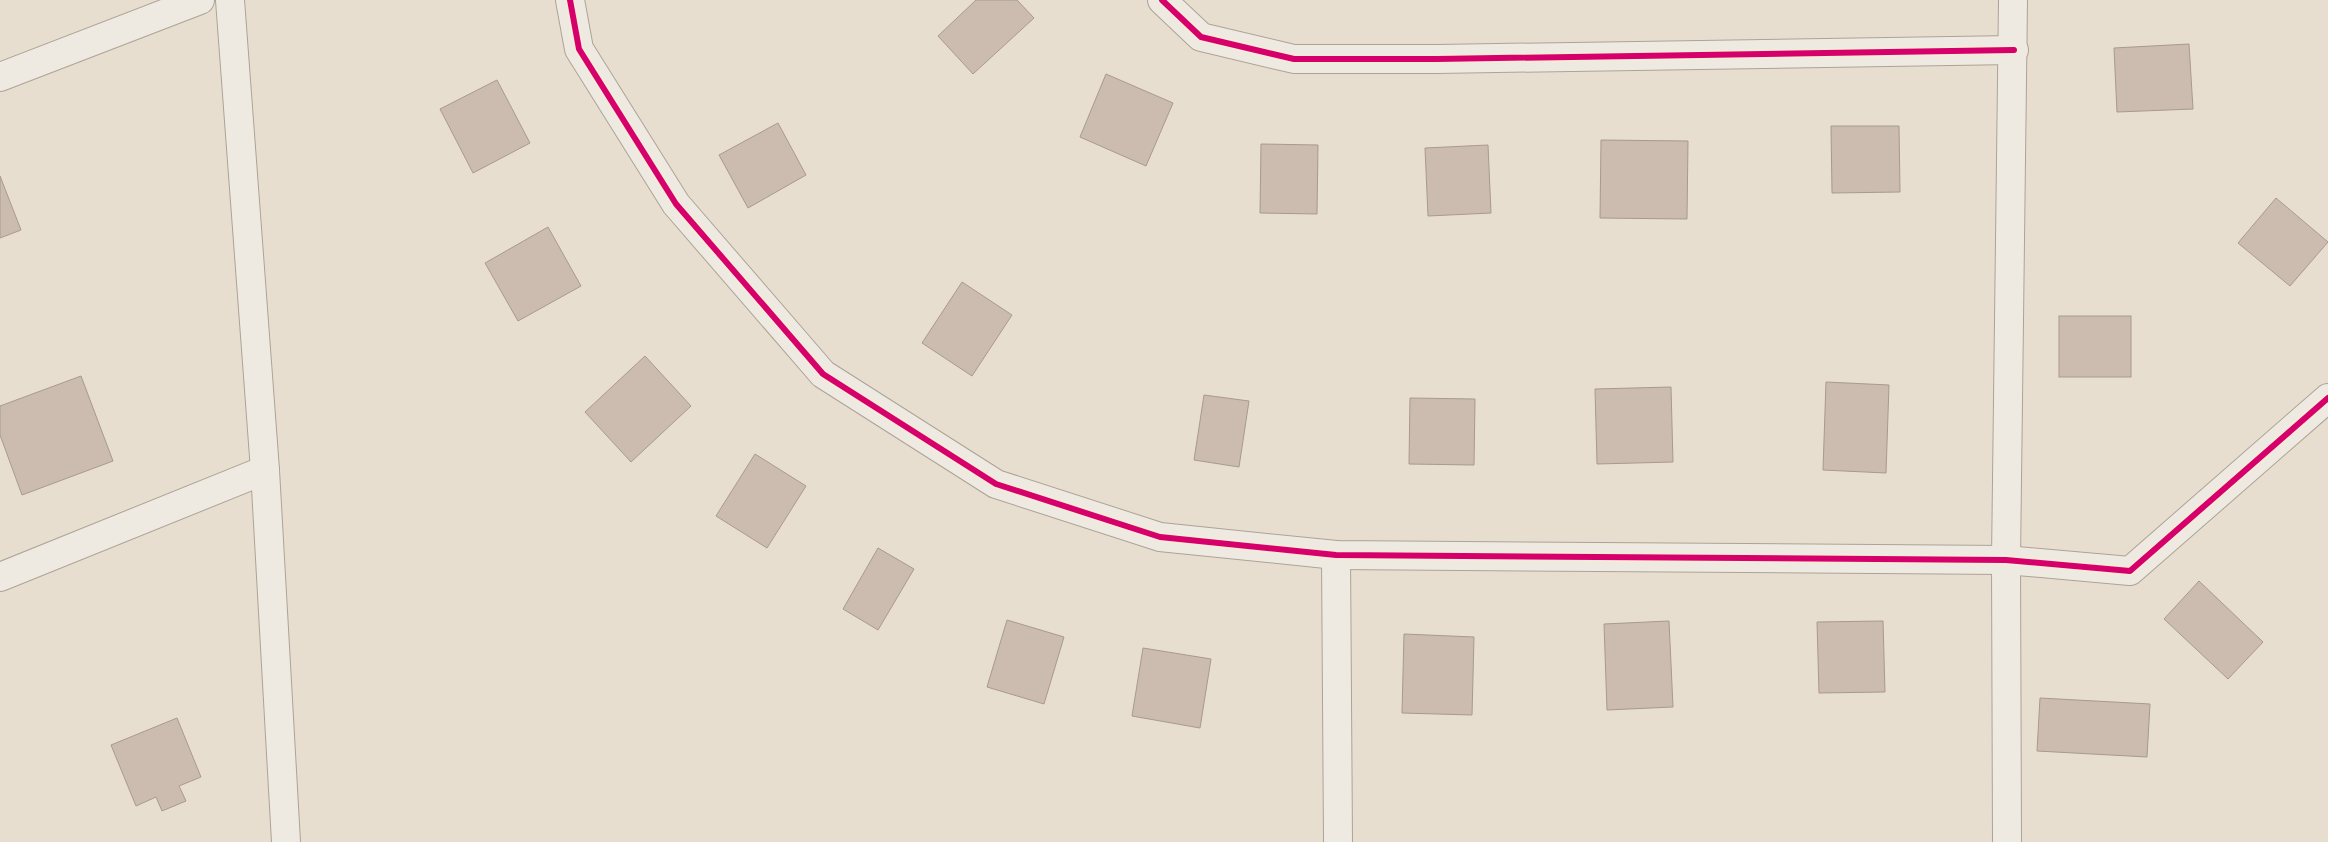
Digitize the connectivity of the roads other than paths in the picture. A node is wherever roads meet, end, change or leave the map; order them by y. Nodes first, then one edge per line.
1 (200, 0) edge
2 (230, 0) edge
3 (570, 0) edge
4 (1162, 0) edge
5 (2013, 0) edge
6 (2014, 50) junction
7 (0, 77) edge
8 (2328, 398) edge
9 (264, 470) junction
10 (1336, 555) junction
11 (2006, 560) junction
12 (0, 577) edge
13 (286, 842) edge
14 (1338, 842) edge
15 (2007, 842) edge

1 - 7 street
2 - 9 street
3 - 10 street
4 - 6 street
5 - 6 street
6 - 11 street
8 - 11 street
9 - 12 street
9 - 13 street
10 - 11 street
10 - 14 street
11 - 15 street

